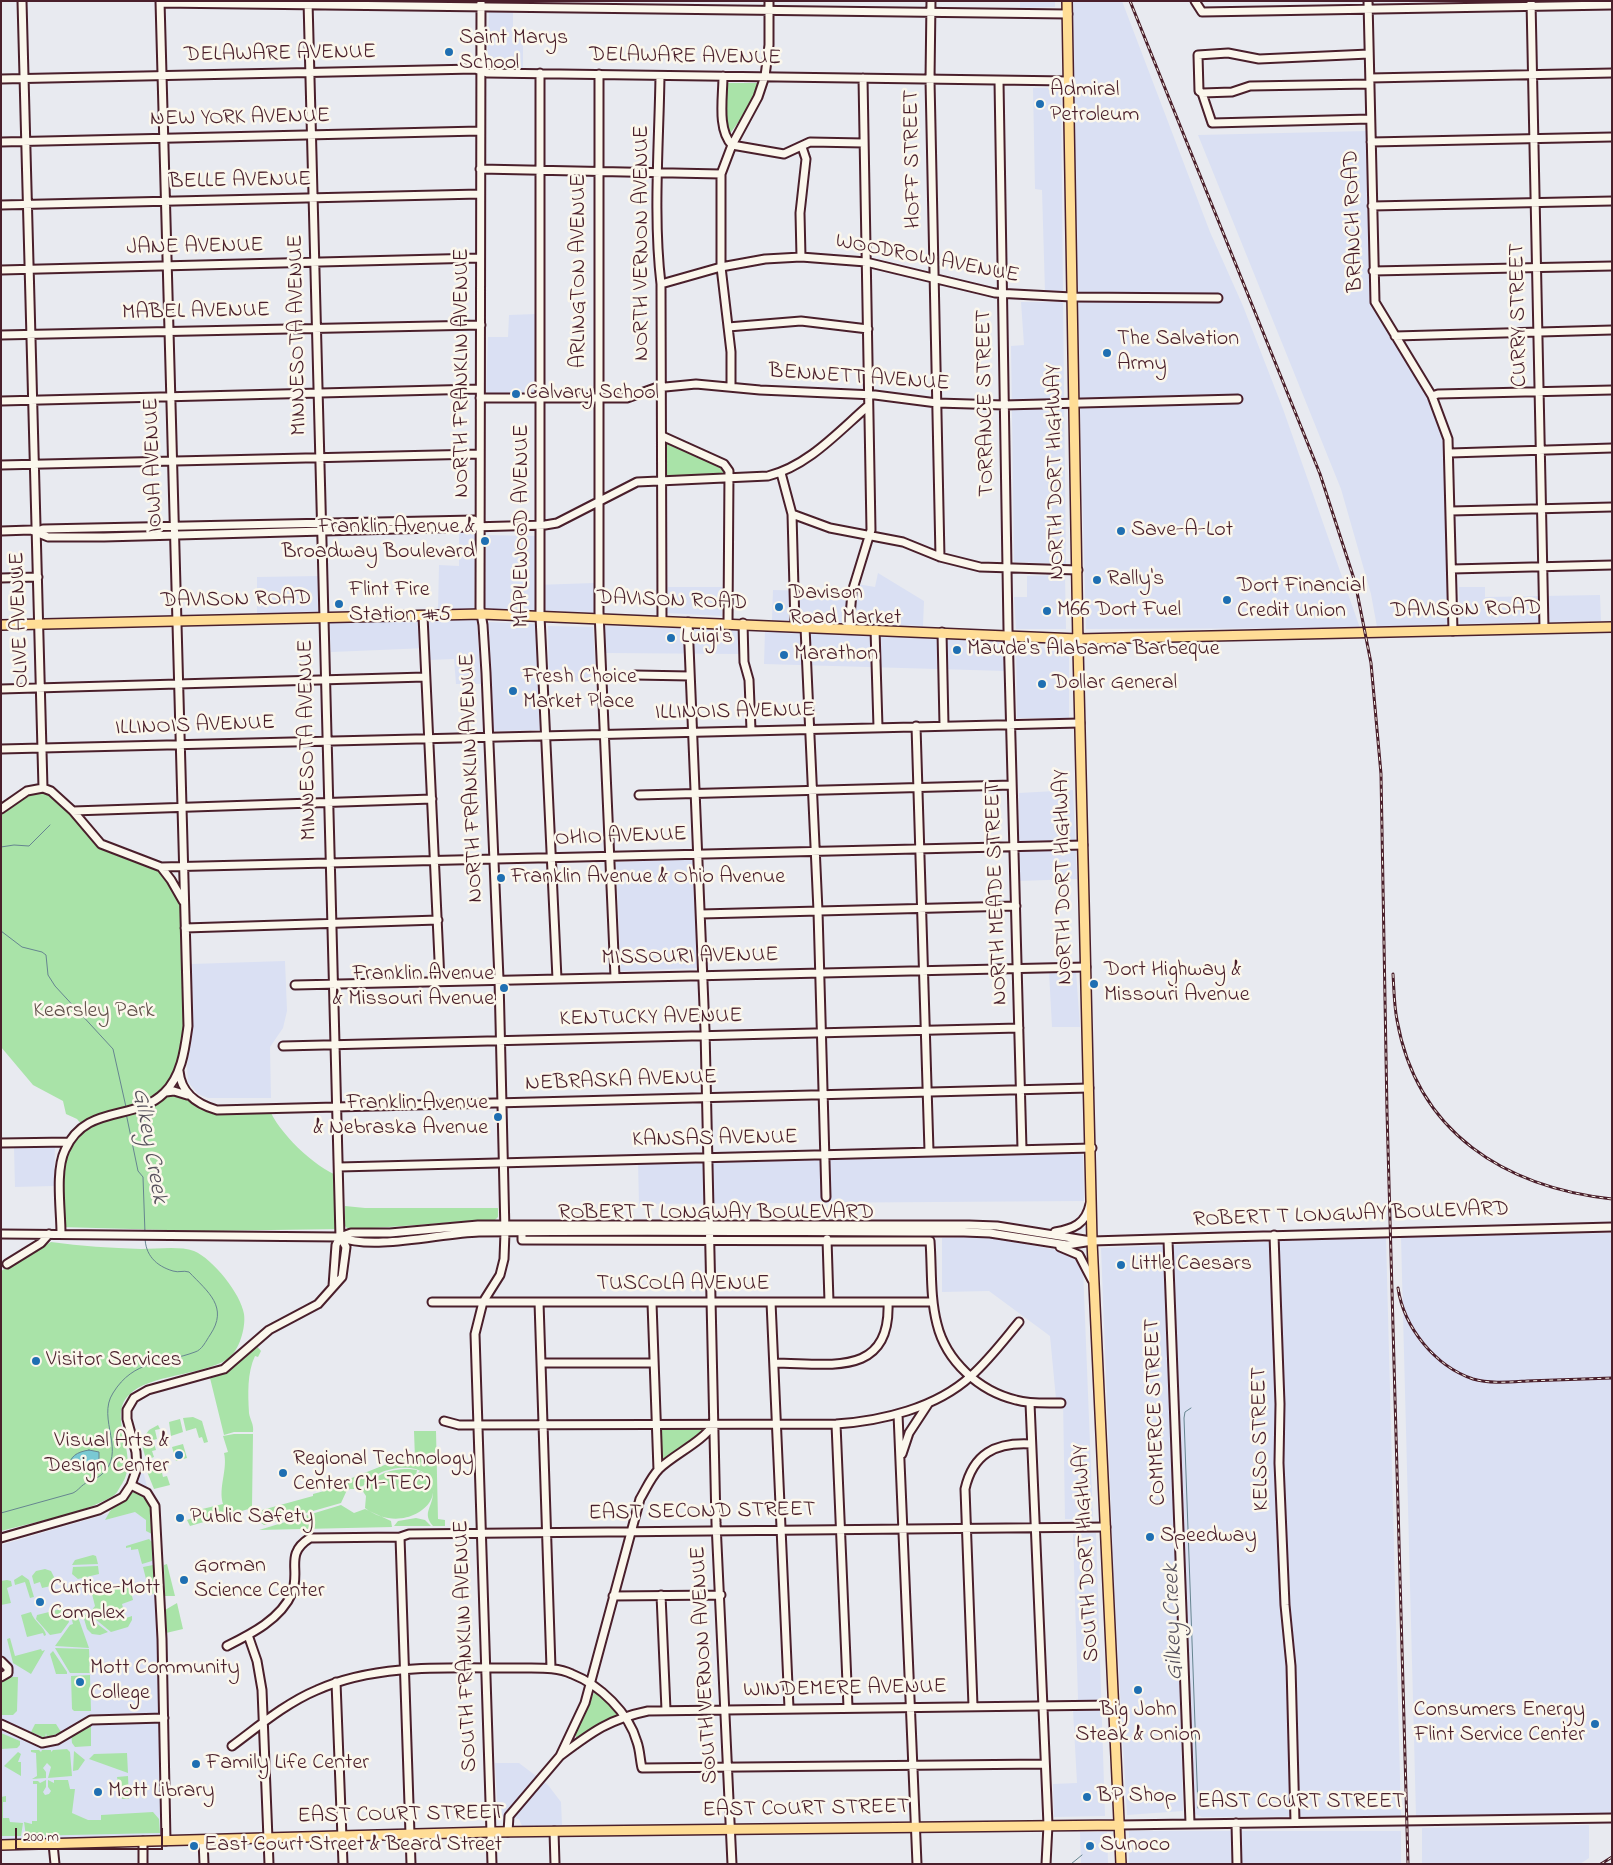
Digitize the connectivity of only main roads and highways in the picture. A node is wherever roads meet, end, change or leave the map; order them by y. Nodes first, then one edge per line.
1 (1067, 1) edge
2 (1, 626) edge
3 (1612, 627) edge
4 (1078, 639) junction
5 (1092, 1241) joint
6 (1120, 1824) junction
7 (1, 1845) edge
8 (1121, 1864) edge

1 - 4 main road, NORTH DORT HIGHWAY
2 - 4 main road, DAVISON ROAD
3 - 4 main road, DAVISON ROAD
4 - 5 main road, NORTH DORT HIGHWAY
5 - 6 main road, SOUTH DORT HIGHWAY
6 - 7 main road, EAST COURT STREET
6 - 8 main road, SOUTH DORT HIGHWAY

